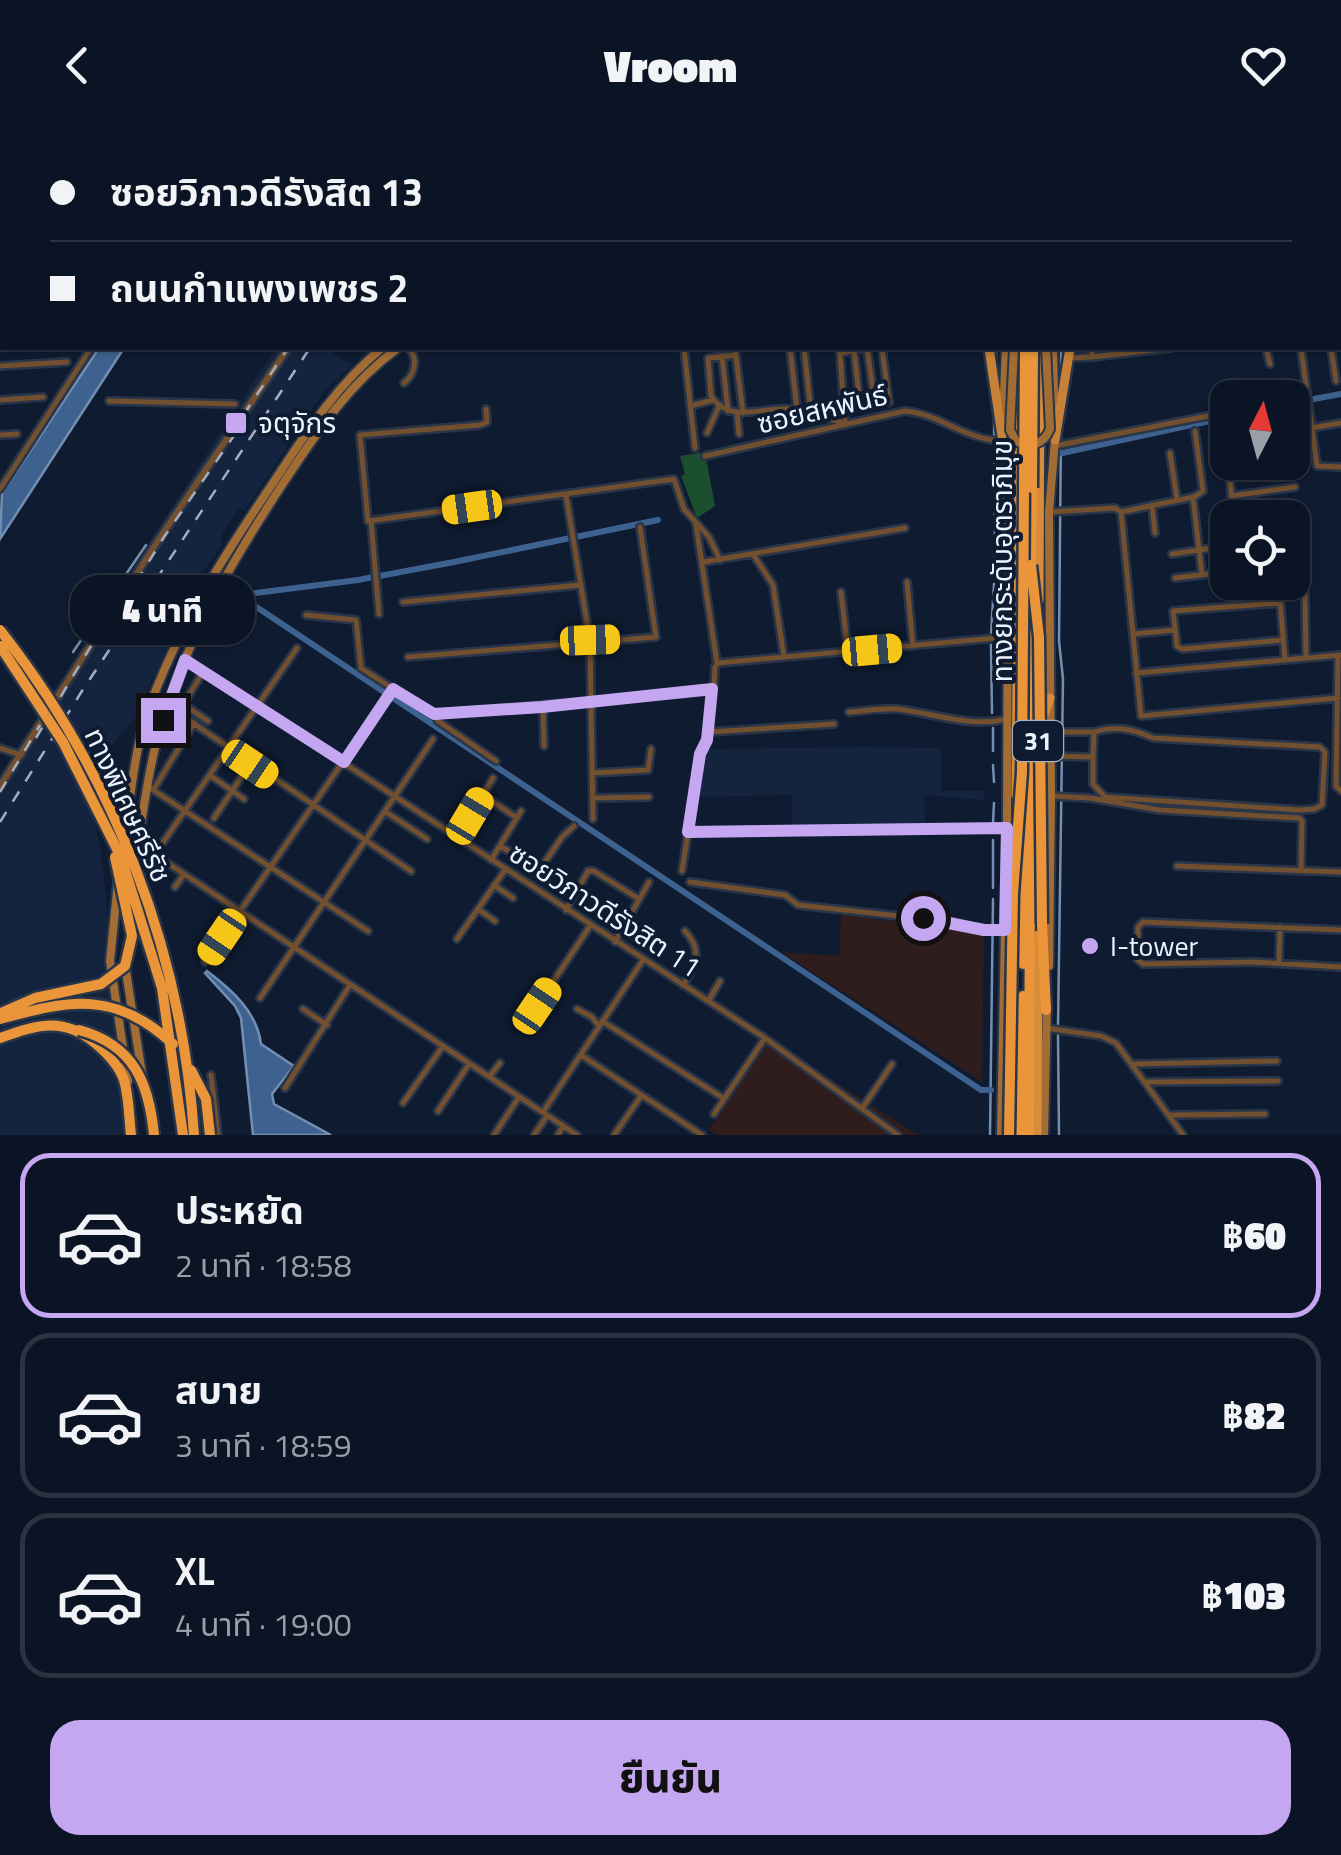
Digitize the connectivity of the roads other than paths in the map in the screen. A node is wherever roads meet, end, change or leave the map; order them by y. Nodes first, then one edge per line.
1 (89, 350) edge
2 (287, 350) edge
3 (380, 350) edge
4 (396, 350) edge
5 (409, 350) edge
6 (684, 350) edge
7 (790, 350) edge
8 (804, 350) edge
9 (854, 350) joint
10 (867, 350) edge
11 (882, 350) edge
12 (990, 350) edge
13 (1006, 350) edge
14 (1020, 350) edge
15 (1020, 350) edge
16 (1020, 350) edge
17 (1043, 350) edge
18 (1043, 350) edge
19 (1043, 350) edge
20 (1043, 350) edge
21 (1092, 350) edge
22 (1266, 350) edge
23 (1301, 350) edge
24 (1332, 350) edge
25 (736, 351) edge
26 (1121, 351) edge
27 (1070, 353) edge
28 (722, 356) junction
29 (1092, 358) junction
30 (68, 362) dead end
31 (1270, 364) dead end
32 (0, 366) edge
33 (1336, 381) dead end
34 (404, 383) dead end
35 (43, 397) dead end
36 (0, 400) edge
37 (713, 400) junction
38 (109, 401) dead end
39 (235, 404) dead end
40 (874, 404) junction
41 (860, 405) junction
42 (690, 406) junction
43 (719, 406) junction
44 (844, 406) junction
45 (486, 410) dead end
46 (728, 410) junction
47 (798, 410) junction
48 (811, 412) junction
49 (740, 413) junction
50 (1210, 415) edge
51 (1341, 423) edge
52 (846, 424) junction
53 (1312, 428) junction
54 (1196, 431) dead end
55 (707, 433) dead end
56 (16, 434) dead end
57 (739, 434) dead end
58 (0, 435) edge
59 (998, 440) junction
60 (1055, 443) junction
61 (695, 448) dead end
62 (1170, 452) dead end
63 (705, 456) dead end
64 (1341, 467) edge
65 (1230, 480) edge
66 (1295, 487) dead end
67 (0, 489) edge
68 (566, 494) junction
69 (1232, 496) junction
70 (1192, 498) junction
71 (1177, 500) junction
72 (1232, 500) edge
73 (1152, 505) junction
74 (1048, 512) junction
75 (1121, 512) junction
76 (371, 520) junction
77 (696, 522) junction
78 (640, 527) dead end
79 (905, 528) dead end
80 (1155, 533) dead end
81 (1210, 548) edge
82 (1198, 550) junction
83 (753, 554) junction
84 (1172, 554) dead end
85 (720, 560) junction
86 (703, 562) junction
87 (1032, 564) junction
88 (1210, 574) edge
89 (1202, 575) junction
90 (1174, 578) dead end
91 (908, 582) dead end
92 (580, 585) junction
93 (841, 592) dead end
94 (1280, 600) edge
95 (1305, 600) edge
96 (1172, 601) dead end
97 (402, 602) dead end
98 (1280, 603) junction
99 (1007, 611) joint
100 (1173, 611) junction
101 (379, 614) dead end
102 (306, 615) dead end
103 (0, 630) edge
104 (1175, 630) junction
105 (1133, 634) junction
106 (1012, 637) junction
107 (590, 640) junction
108 (1284, 640) junction
109 (0, 646) edge
110 (913, 646) junction
111 (297, 648) dead end
112 (848, 652) junction
113 (1340, 655) edge
114 (408, 657) dead end
115 (784, 657) junction
116 (1306, 658) junction
117 (185, 660) junction
118 (1285, 660) junction
119 (717, 664) junction
120 (204, 672) junction
121 (1136, 674) junction
122 (393, 689) junction
123 (712, 689) junction
124 (1339, 697) edge
125 (1050, 698) junction
126 (592, 702) junction
127 (183, 704) junction
128 (260, 707) junction
129 (542, 707) junction
130 (849, 712) dead end
131 (1339, 712) edge
132 (146, 714) junction
133 (434, 714) junction
134 (1007, 719) junction
135 (163, 720) junction
136 (208, 721) dead end
137 (194, 724) junction
138 (834, 724) dead end
139 (708, 732) junction
140 (1051, 732) junction
141 (1094, 732) junction
142 (1038, 733) junction
143 (433, 739) dead end
144 (544, 746) dead end
145 (0, 748) edge
146 (228, 749) junction
147 (651, 749) dead end
148 (23, 755) junction
149 (1051, 756) junction
150 (1093, 756) junction
151 (496, 761) dead end
152 (344, 762) junction
153 (250, 764) junction
154 (592, 774) junction
155 (211, 776) junction
156 (493, 778) dead end
157 (0, 786) edge
158 (151, 787) junction
159 (232, 790) junction
160 (1341, 792) edge
161 (483, 794) junction
162 (397, 796) junction
163 (1051, 796) junction
164 (649, 797) dead end
165 (244, 798) dead end
166 (593, 798) junction
167 (313, 806) junction
168 (186, 810) junction
169 (386, 812) junction
170 (214, 818) dead end
171 (594, 820) dead end
172 (574, 826) dead end
173 (1007, 828) junction
174 (688, 832) junction
175 (458, 838) junction
176 (427, 839) dead end
177 (113, 840) junction
178 (365, 840) junction
179 (138, 844) junction
180 (500, 846) junction
181 (155, 854) junction
182 (491, 860) junction
183 (270, 866) junction
184 (1177, 866) dead end
185 (505, 870) junction
186 (411, 871) dead end
187 (682, 871) dead end
188 (1301, 871) junction
189 (1341, 872) edge
190 (184, 874) junction
191 (649, 882) dead end
192 (690, 882) dead end
193 (494, 885) junction
194 (175, 886) dead end
195 (513, 898) dead end
196 (639, 898) junction
197 (1016, 900) junction
198 (324, 903) junction
199 (478, 908) junction
200 (566, 910) junction
201 (238, 912) junction
202 (496, 922) dead end
203 (590, 926) junction
204 (1280, 927) junction
205 (1003, 928) junction
206 (1341, 930) edge
207 (368, 931) dead end
208 (685, 932) dead end
209 (457, 939) dead end
210 (614, 942) junction
211 (294, 949) junction
212 (643, 960) junction
213 (205, 962) dead end
214 (1279, 963) junction
215 (1341, 967) edge
216 (720, 981) dead end
217 (682, 985) junction
218 (350, 986) junction
219 (260, 998) dead end
220 (709, 1001) junction
221 (537, 1006) dead end
222 (303, 1009) dead end
223 (577, 1010) dead end
224 (1046, 1010) junction
225 (0, 1016) edge
226 (601, 1024) junction
227 (328, 1025) junction
228 (1046, 1028) junction
229 (79, 1030) junction
230 (0, 1038) edge
231 (765, 1038) junction
232 (443, 1046) junction
233 (581, 1055) junction
234 (1277, 1062) dead end
235 (469, 1064) junction
236 (500, 1064) dead end
237 (892, 1064) dead end
238 (1134, 1064) junction
239 (210, 1075) dead end
240 (490, 1077) junction
241 (1147, 1082) junction
242 (1278, 1082) dead end
243 (285, 1088) dead end
244 (641, 1096) junction
245 (519, 1097) junction
246 (724, 1098) junction
247 (403, 1103) dead end
248 (863, 1107) junction
249 (438, 1111) dead end
250 (544, 1114) junction
251 (714, 1114) dead end
252 (1265, 1114) dead end
253 (1171, 1115) junction
254 (1002, 1118) junction
255 (562, 1126) junction
256 (692, 1132) edge
257 (1017, 1134) edge
258 (134, 1135) edge
259 (153, 1135) edge
260 (183, 1135) edge
261 (194, 1135) edge
262 (210, 1135) edge
263 (218, 1135) edge
264 (494, 1135) edge
265 (534, 1135) edge
266 (558, 1135) edge
267 (577, 1135) edge
268 (614, 1135) edge
269 (702, 1135) edge
270 (898, 1135) edge
271 (1000, 1135) edge
272 (1040, 1135) edge
273 (1184, 1135) edge

1 - 67 street
2 - 148 street
3 - 132 main road
4 - 117 main road
5 - 34 street
6 - 42 street
7 - 47 street
8 - 48 street
9 - 41 street
9 - 44 street
10 - 40 street
11 - 40 street
12 - 59 main road
13 - 59 main road
14 - 17 main road, bridge
15 - 106 highway, 31
16 - 257 highway, ทางยกระดับอุตราภิมุข / 31, bridge
18 - 60 main road, 31
19 - 87 highway, ทางยกระดับอุตราภิมุข / 31, bridge
20 - 142 highway, 31
21 - 29 street
22 - 31 street
23 - 53 street
24 - 33 street
25 - 28 street
25 - 49 street
26 - 29 street
27 - 29 street
27 - 60 main road
28 - 37 street
28 - 46 street
30 - 32 street
35 - 36 street
37 - 42 street
37 - 43 street
38 - 39 street
40 - 41 street
41 - 44 street
42 - 61 street
43 - 46 street
43 - 55 street
44 - 52 street
45 - 76 street
46 - 49 street
47 - 48 street
47 - 49 street
48 - 52 street
49 - 57 street
50 - 60 street
51 - 53 street
52 - 59 street, ซอยสหพันธ์
52 - 63 street, ซอยสหพันธ์
53 - 64 street
54 - 70 street
56 - 58 street
59 - 99 main road
60 - 74 main road, 31
62 - 71 street
65 - 69 street
66 - 69 street
68 - 76 street
68 - 77 street
68 - 92 street
69 - 72 street
70 - 71 street
70 - 82 street
71 - 73 street
73 - 75 street
73 - 80 street
74 - 75 street
74 - 125 main road, 31
75 - 105 street
76 - 101 street
77 - 85 street
77 - 86 street
78 - 107 street
79 - 83 street
81 - 82 street
82 - 84 street
82 - 89 street
83 - 85 street
83 - 115 street
85 - 86 street
86 - 119 street
87 - 224 highway, bridge
87 - 257 highway, ทางยกระดับอุตราภิมุข / 31, bridge
88 - 89 street
89 - 90 street
91 - 110 street
92 - 97 street
92 - 107 street
93 - 112 street
94 - 98 street
95 - 116 street
96 - 100 street
98 - 100 street
98 - 108 street
99 - 106 highway
100 - 104 street
102 - 122 street
103 - 261 highway, ทางพิเศษศรีรัช, bridge
104 - 105 street
104 - 108 street
105 - 121 street
106 - 110 street
106 - 134 main road, 31
106 - 197 highway, 31
107 - 114 street
107 - 126 street
108 - 118 street
109 - 177 highway, ทางพิเศษศรีรัช, bridge
110 - 112 street
111 - 128 street
112 - 115 street
113 - 116 street
113 - 124 street
115 - 119 street
116 - 118 street
117 - 120 street, ซอยวิภาวดีรังสิต 11
117 - 135 main road
118 - 121 street
119 - 123 street
120 - 127 street
120 - 128 street, ซอยวิภาวดีรังสิต 11
121 - 124 street
122 - 133 street
122 - 152 street
123 - 126 street
123 - 139 street
124 - 131 street
125 - 140 main road, 31
125 - 142 highway
126 - 129 street
126 - 154 street
127 - 136 street
127 - 137 street
128 - 146 street
128 - 152 street, ซอยวิภาวดีรังสิต 11
129 - 133 street
129 - 144 street
130 - 134 street
131 - 160 street
132 - 135 main road
132 - 258 main road
133 - 151 street
134 - 173 main road, 31
135 - 158 main road
137 - 146 street
137 - 158 street
138 - 139 street
139 - 174 street
140 - 141 street
140 - 149 main road, 31
141 - 150 street
141 - 150 street
142 - 272 highway, 31
143 - 162 street
145 - 148 street
146 - 153 street
146 - 155 street
147 - 154 street
148 - 157 street
149 - 150 street
149 - 163 main road, 31
152 - 162 street, ซอยวิภาวดีรังสิต 11
152 - 167 street
153 - 159 street
153 - 167 street
154 - 166 street
155 - 159 street
155 - 168 street
156 - 161 street
158 - 168 street
158 - 179 main road
159 - 165 street
159 - 170 street
161 - 175 street
161 - 180 street
162 - 169 street
162 - 175 street, ซอยวิภาวดีรังสิต 11
163 - 188 street
163 - 224 main road, 31
164 - 166 street
166 - 171 street
167 - 178 street
167 - 183 street
168 - 181 street
168 - 183 street
169 - 176 street
169 - 178 street
172 - 180 street
173 - 174 street
173 - 205 main road, 31
174 - 187 street
175 - 182 street, ซอยวิภาวดีรังสิต 11
177 - 225 highway, bridge
177 - 260 highway, ทางพิเศษศรีรัช, bridge
178 - 186 street
178 - 198 street
179 - 181 street
179 - 259 main road
180 - 182 street
181 - 190 street
182 - 185 street, ซอยวิภาวดีรังสิต 11
183 - 198 street
183 - 201 street
184 - 188 street
185 - 193 street
185 - 200 street, ซอยวิภาวดีรังสิต 11
188 - 189 street
190 - 194 street
190 - 201 street
191 - 196 street
192 - 205 street
193 - 195 street
193 - 199 street
196 - 200 street
196 - 210 street
197 - 205 highway
197 - 257 highway, 31
198 - 207 street
198 - 211 street
199 - 202 street
199 - 209 street
200 - 203 street, ซอยวิภาวดีรังสิต 11
201 - 211 street
201 - 213 street
203 - 210 street, ซอยวิภาวดีรังสิต 11
203 - 221 street
204 - 206 street
204 - 214 street
204 - 214 street
205 - 254 main road, 31
208 - 217 street
210 - 212 street, ซอยวิภาวดีรังสิต 11
211 - 218 street
211 - 219 street
212 - 217 street, ซอยวิภาวดีรังสิต 11
212 - 226 street
214 - 215 street
216 - 220 street
217 - 220 street, ซอยวิภาวดีรังสิต 11
218 - 227 street
218 - 232 street
220 - 231 street, ซอยวิภาวดีรังสิต 11
222 - 227 street
223 - 226 street
224 - 228 main road, 31
225 - 262 highway, bridge
226 - 233 street
226 - 246 street
227 - 243 street
228 - 238 street
228 - 272 main road, 31
229 - 230 highway
229 - 258 highway
229 - 259 highway, bridge
231 - 246 street
231 - 248 street, ซอยวิภาวดีรังสิต 11
232 - 235 street
232 - 247 street
233 - 244 street
233 - 250 street
234 - 238 street
235 - 240 street
235 - 249 street
236 - 240 street
237 - 248 street
238 - 241 street
239 - 263 street
240 - 245 street
241 - 242 street
241 - 253 street
244 - 256 street
244 - 268 street
245 - 250 street
245 - 264 street
246 - 251 street
248 - 270 street, ซอยวิภาวดีรังสิต 11
250 - 255 street
250 - 265 street
252 - 253 street
253 - 273 street
254 - 257 highway
254 - 271 main road, 31
255 - 266 street
255 - 267 street
256 - 269 street

